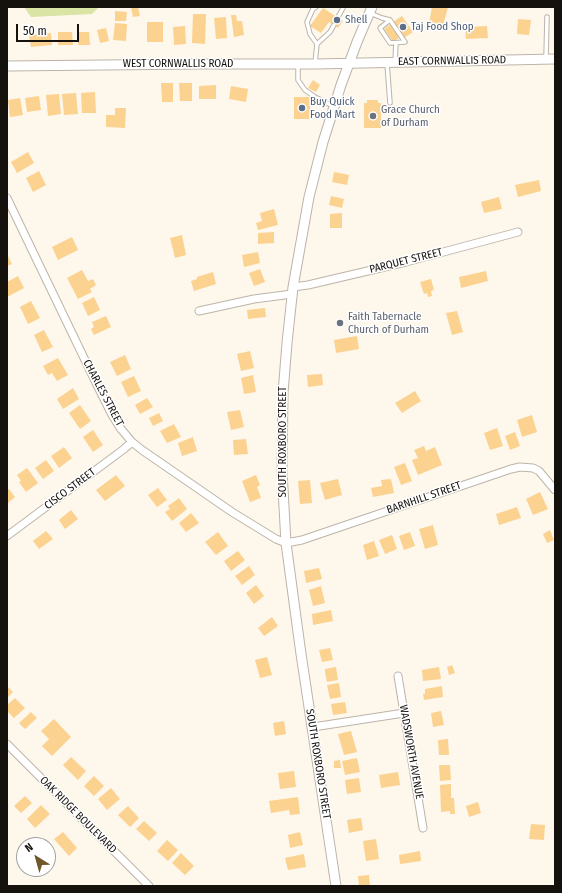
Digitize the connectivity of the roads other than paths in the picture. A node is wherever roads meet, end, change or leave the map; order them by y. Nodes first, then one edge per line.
1 (316, 7) edge
2 (342, 7) edge
3 (370, 10) edge
4 (338, 17) dead end
5 (548, 17) dead end
6 (390, 20) junction
7 (334, 25) dead end
8 (396, 43) junction
9 (317, 44) junction
10 (551, 59) edge
11 (391, 62) junction
12 (349, 63) junction
13 (298, 64) junction
14 (315, 64) junction
15 (7, 66) edge
16 (390, 103) dead end
17 (334, 106) junction
18 (7, 198) edge
19 (518, 232) dead end
20 (292, 291) junction
21 (199, 311) dead end
22 (132, 442) junction
23 (555, 490) edge
24 (7, 536) edge
25 (286, 543) junction
26 (398, 676) dead end
27 (404, 714) junction
28 (313, 727) junction
29 (7, 744) edge
30 (423, 828) dead end
31 (149, 886) edge
32 (336, 886) edge

1 - 9 lane
2 - 4 lane
3 - 6 lane
3 - 12 street, SOUTH ROXBORO STREET
5 - 10 lane
6 - 8 lane
6 - 8 lane
7 - 9 lane
8 - 11 lane
9 - 14 lane
10 - 11 street, EAST CORNWALLIS ROAD
11 - 12 street, EAST CORNWALLIS ROAD
11 - 16 lane
12 - 14 street, WEST CORNWALLIS ROAD
12 - 17 street, SOUTH ROXBORO STREET
13 - 14 street, WEST CORNWALLIS ROAD
13 - 15 street, WEST CORNWALLIS ROAD
13 - 17 lane
17 - 20 street, SOUTH ROXBORO STREET
18 - 22 street, CHARLES STREET
19 - 20 street, PARQUET STREET
20 - 21 street, PARQUET STREET
20 - 25 street, SOUTH ROXBORO STREET
22 - 24 street, CISCO STREET
22 - 25 street, CHARLES STREET
23 - 25 street, BARNHILL STREET
25 - 28 street, SOUTH ROXBORO STREET
26 - 27 street, WADSWORTH AVENUE
27 - 28 street
27 - 30 street, WADSWORTH AVENUE
28 - 32 street, SOUTH ROXBORO STREET
29 - 31 street, OAK RIDGE BOULEVARD

